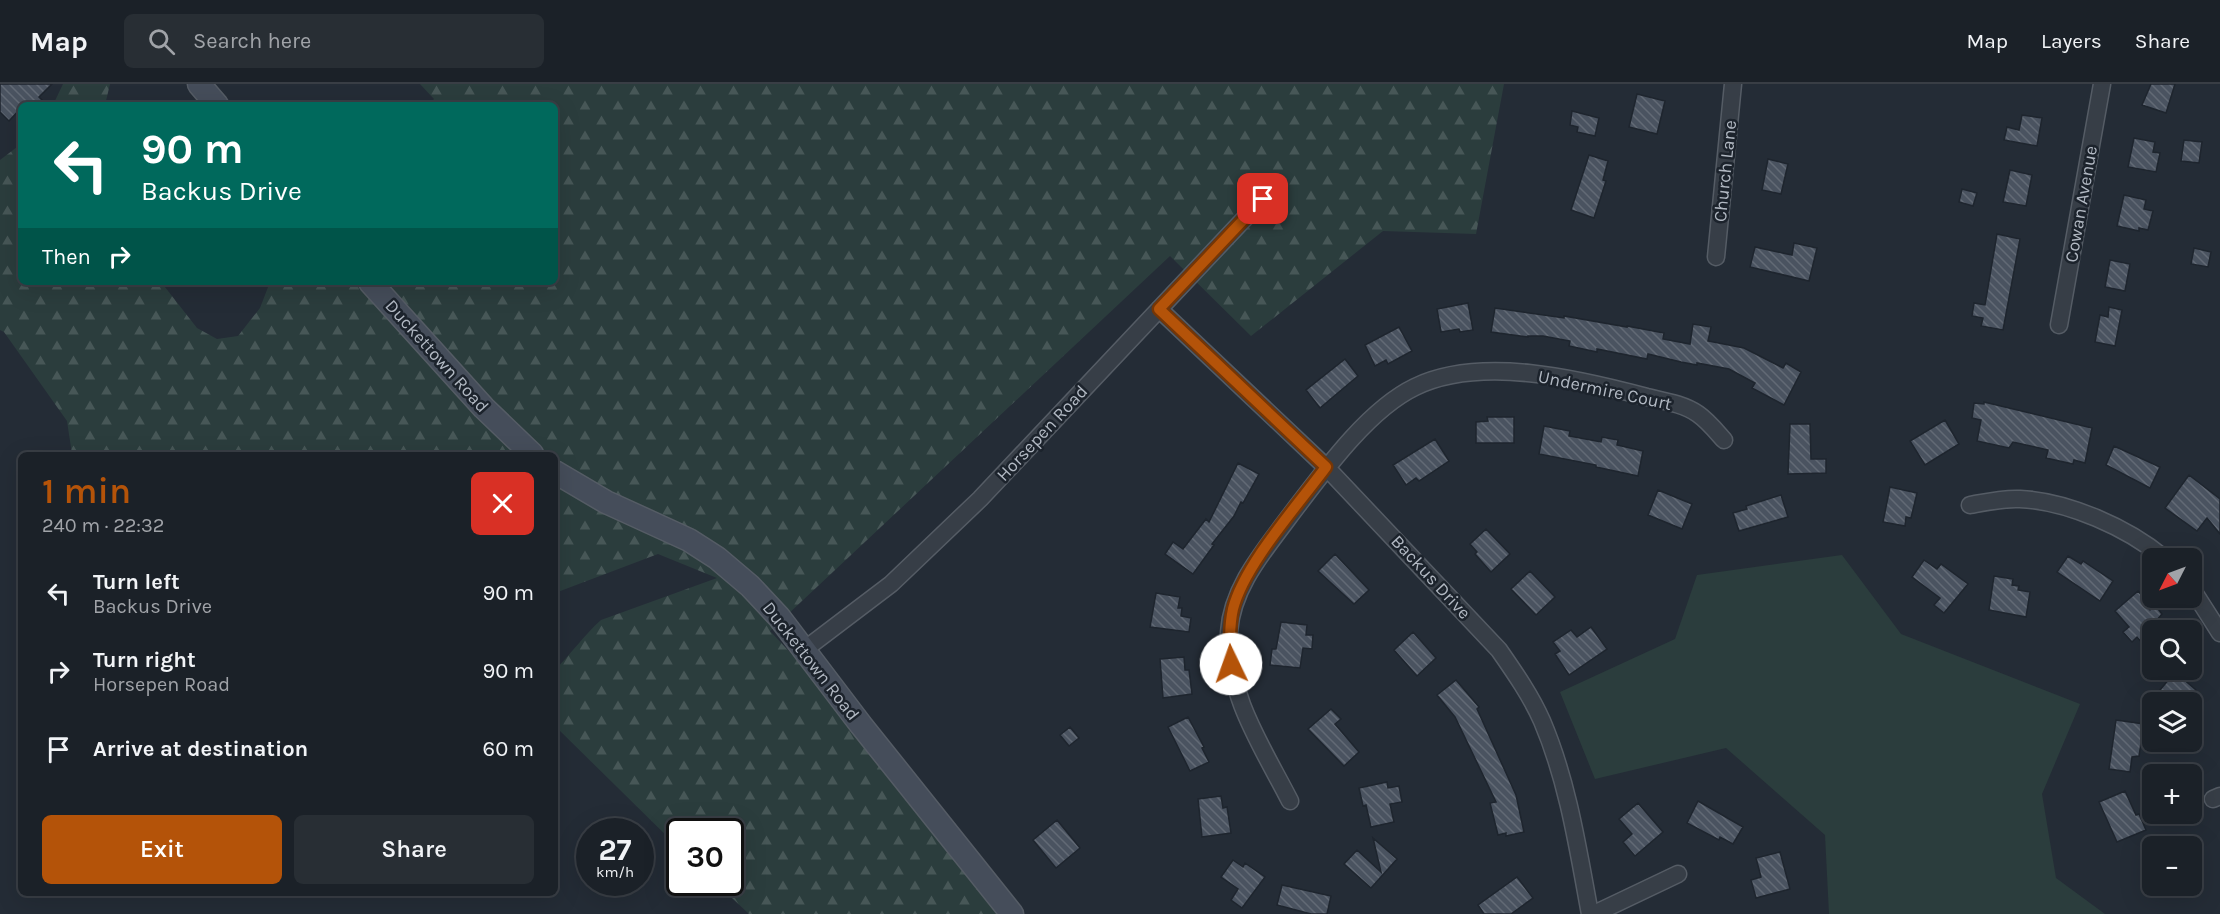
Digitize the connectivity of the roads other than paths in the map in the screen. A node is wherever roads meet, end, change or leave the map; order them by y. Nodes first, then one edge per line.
1 (199, 84) edge
2 (1733, 84) edge
3 (2103, 84) edge
4 (214, 102) edge
5 (1263, 199) dead end
6 (1716, 257) dead end
7 (373, 285) edge
8 (1159, 309) junction
9 (2059, 325) dead end
10 (1724, 440) dead end
11 (530, 452) edge
12 (1326, 467) junction
13 (558, 474) edge
14 (1970, 505) dead end
15 (2152, 548) edge
16 (2202, 605) edge
17 (2220, 633) edge
18 (804, 650) junction
19 (1290, 801) dead end
20 (1678, 874) dead end
21 (1012, 914) edge
22 (1592, 914) edge

1 - 4 street
2 - 6 street, Church Lane
3 - 9 street, Cowan Avenue
5 - 8 street, Horsepen Road
7 - 11 street, Duckettown Road
8 - 12 street, Backus Drive
8 - 18 street, Horsepen Road
10 - 12 street, Undermire Court
12 - 19 street, Undermire Court
12 - 22 street, Backus Drive
13 - 18 street, Duckettown Road
14 - 15 street
16 - 17 street
18 - 21 street, Duckettown Road
20 - 22 street

